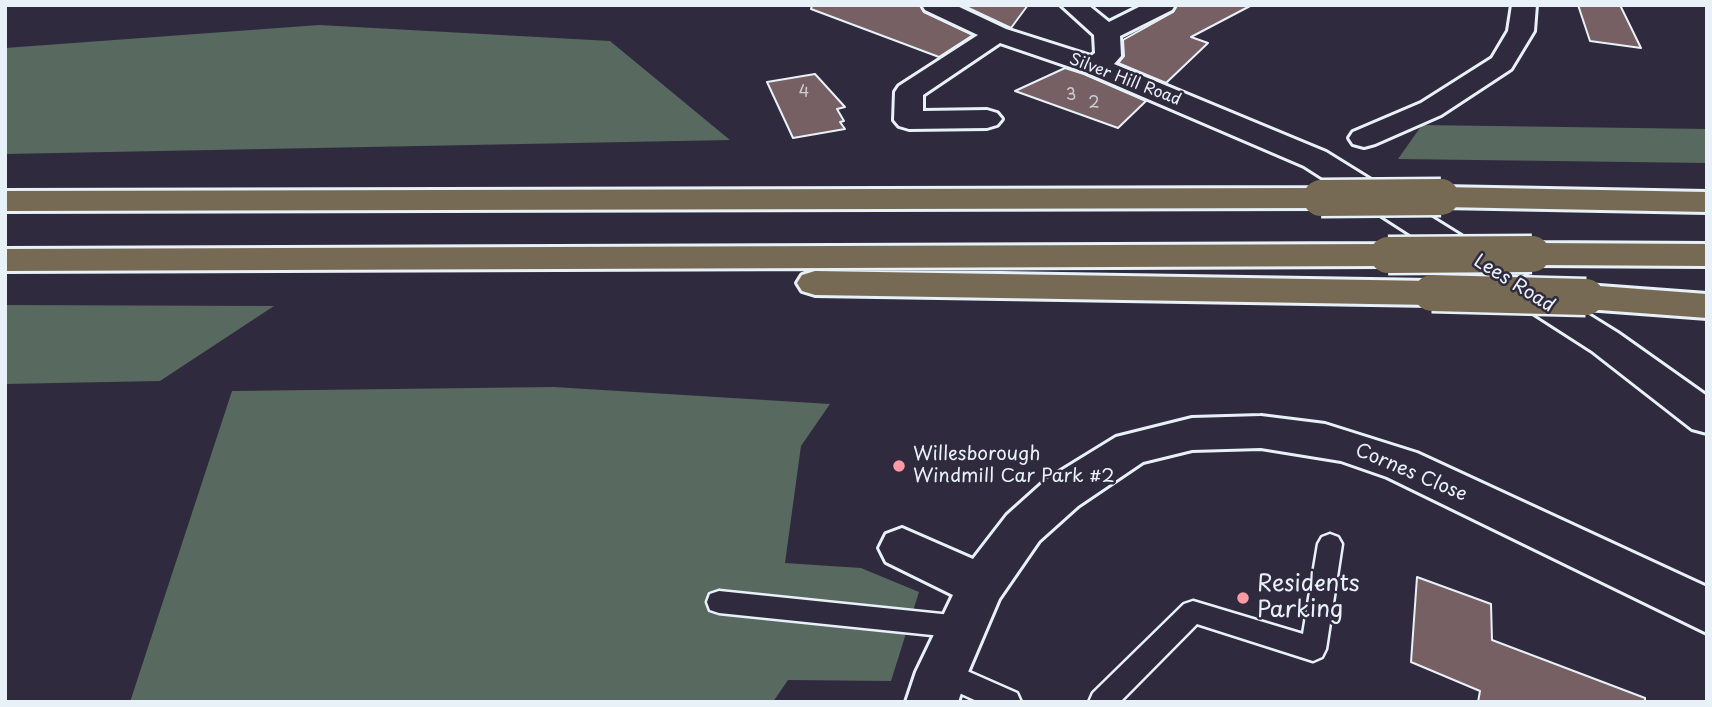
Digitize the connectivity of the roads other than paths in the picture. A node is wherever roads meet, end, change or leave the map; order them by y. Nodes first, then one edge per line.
1 (934, 5) edge
2 (1073, 5) edge
3 (1163, 5) edge
4 (1524, 5) edge
5 (1107, 33) junction
6 (998, 34) junction
7 (1095, 66) junction
8 (987, 119) dead end
9 (1364, 138) dead end
10 (1315, 159) joint
11 (5, 201) edge
12 (1707, 202) edge
13 (1707, 255) edge
14 (376, 258) junction
15 (5, 260) edge
16 (1707, 306) edge
17 (1707, 418) edge
18 (892, 543) dead end
19 (1330, 544) dead end
20 (719, 602) dead end
21 (971, 606) junction
22 (1707, 611) edge
23 (937, 687) edge
24 (1008, 702) edge
25 (1102, 702) edge

1 - 6 street, Silver Hill Road
2 - 5 street
3 - 5 street
4 - 9 street
5 - 7 street
6 - 7 street, Silver Hill Road
6 - 8 street
7 - 10 street, Silver Hill Road
10 - 17 street, Lees Road
11 - 12 highway, bridge
13 - 14 highway, bridge
14 - 15 highway
14 - 16 highway, bridge
18 - 21 street
19 - 25 lane
20 - 21 lane
21 - 22 street, Cornes Close
21 - 23 street, Cornes Close
23 - 24 lane

